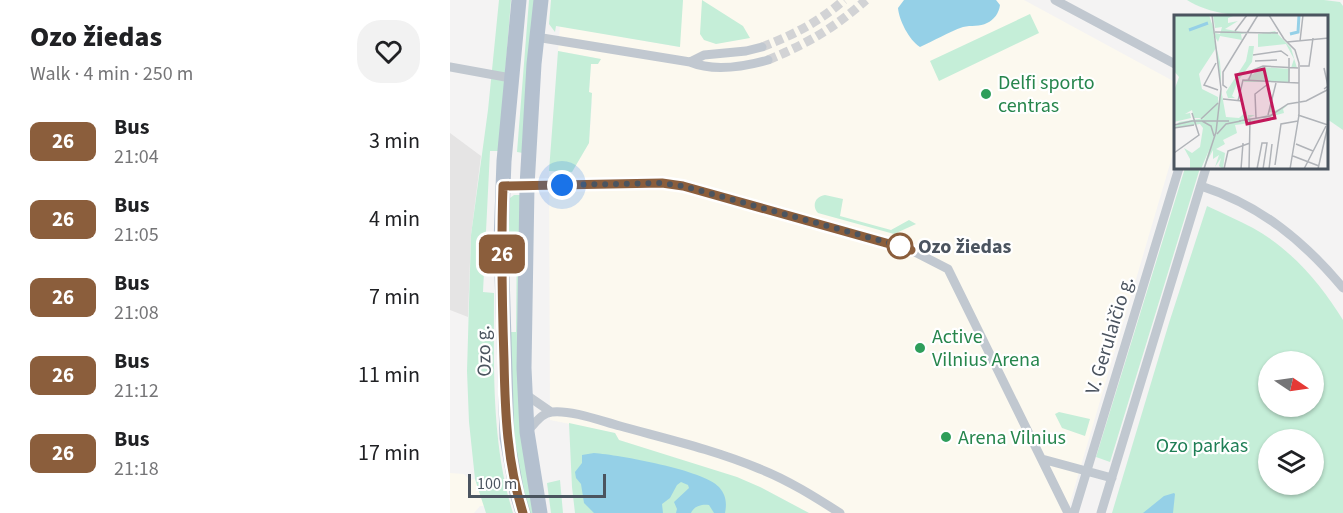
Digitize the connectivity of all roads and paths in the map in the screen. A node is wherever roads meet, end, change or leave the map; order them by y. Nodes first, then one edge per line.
1 (519, 0) edge
2 (541, 0) edge
3 (1055, 0) edge
4 (536, 37) junction
5 (762, 46) tunnel mouth
6 (768, 60) tunnel mouth
7 (690, 62) junction
8 (1174, 63) edge
9 (450, 67) edge
10 (511, 78) junction
11 (1178, 170) edge
12 (1205, 170) edge
13 (503, 186) junction
14 (527, 186) junction
15 (1201, 186) junction
16 (1343, 288) edge
17 (525, 394) junction
18 (551, 412) junction
19 (527, 432) junction
20 (1042, 459) junction
21 (1087, 471) junction
22 (1112, 478) junction
23 (523, 513) edge
24 (540, 513) edge
25 (840, 513) edge
26 (1068, 513) edge
27 (1074, 513) edge
28 (1101, 513) edge

1 - 10 main road, Ozo g.
2 - 4 main road, Ozo g.
3 - 8 street
4 - 7 street
4 - 14 main road, Ozo g.
5 - 7 street
6 - 7 street
9 - 10 street
10 - 13 main road, Ozo g.
11 - 21 street, V. Gerulaičio g.
12 - 15 street
13 - 14 street
13 - 23 main road, Ozo g.
14 - 17 main road, Ozo g.
14 - 20 street
15 - 16 street
15 - 22 street
17 - 18 street
17 - 19 main road, Ozo g.
18 - 19 street
18 - 25 street
19 - 24 main road, Ozo g.
20 - 21 street
20 - 26 street
21 - 22 street
21 - 27 street, V. Gerulaičio g.
22 - 28 street

